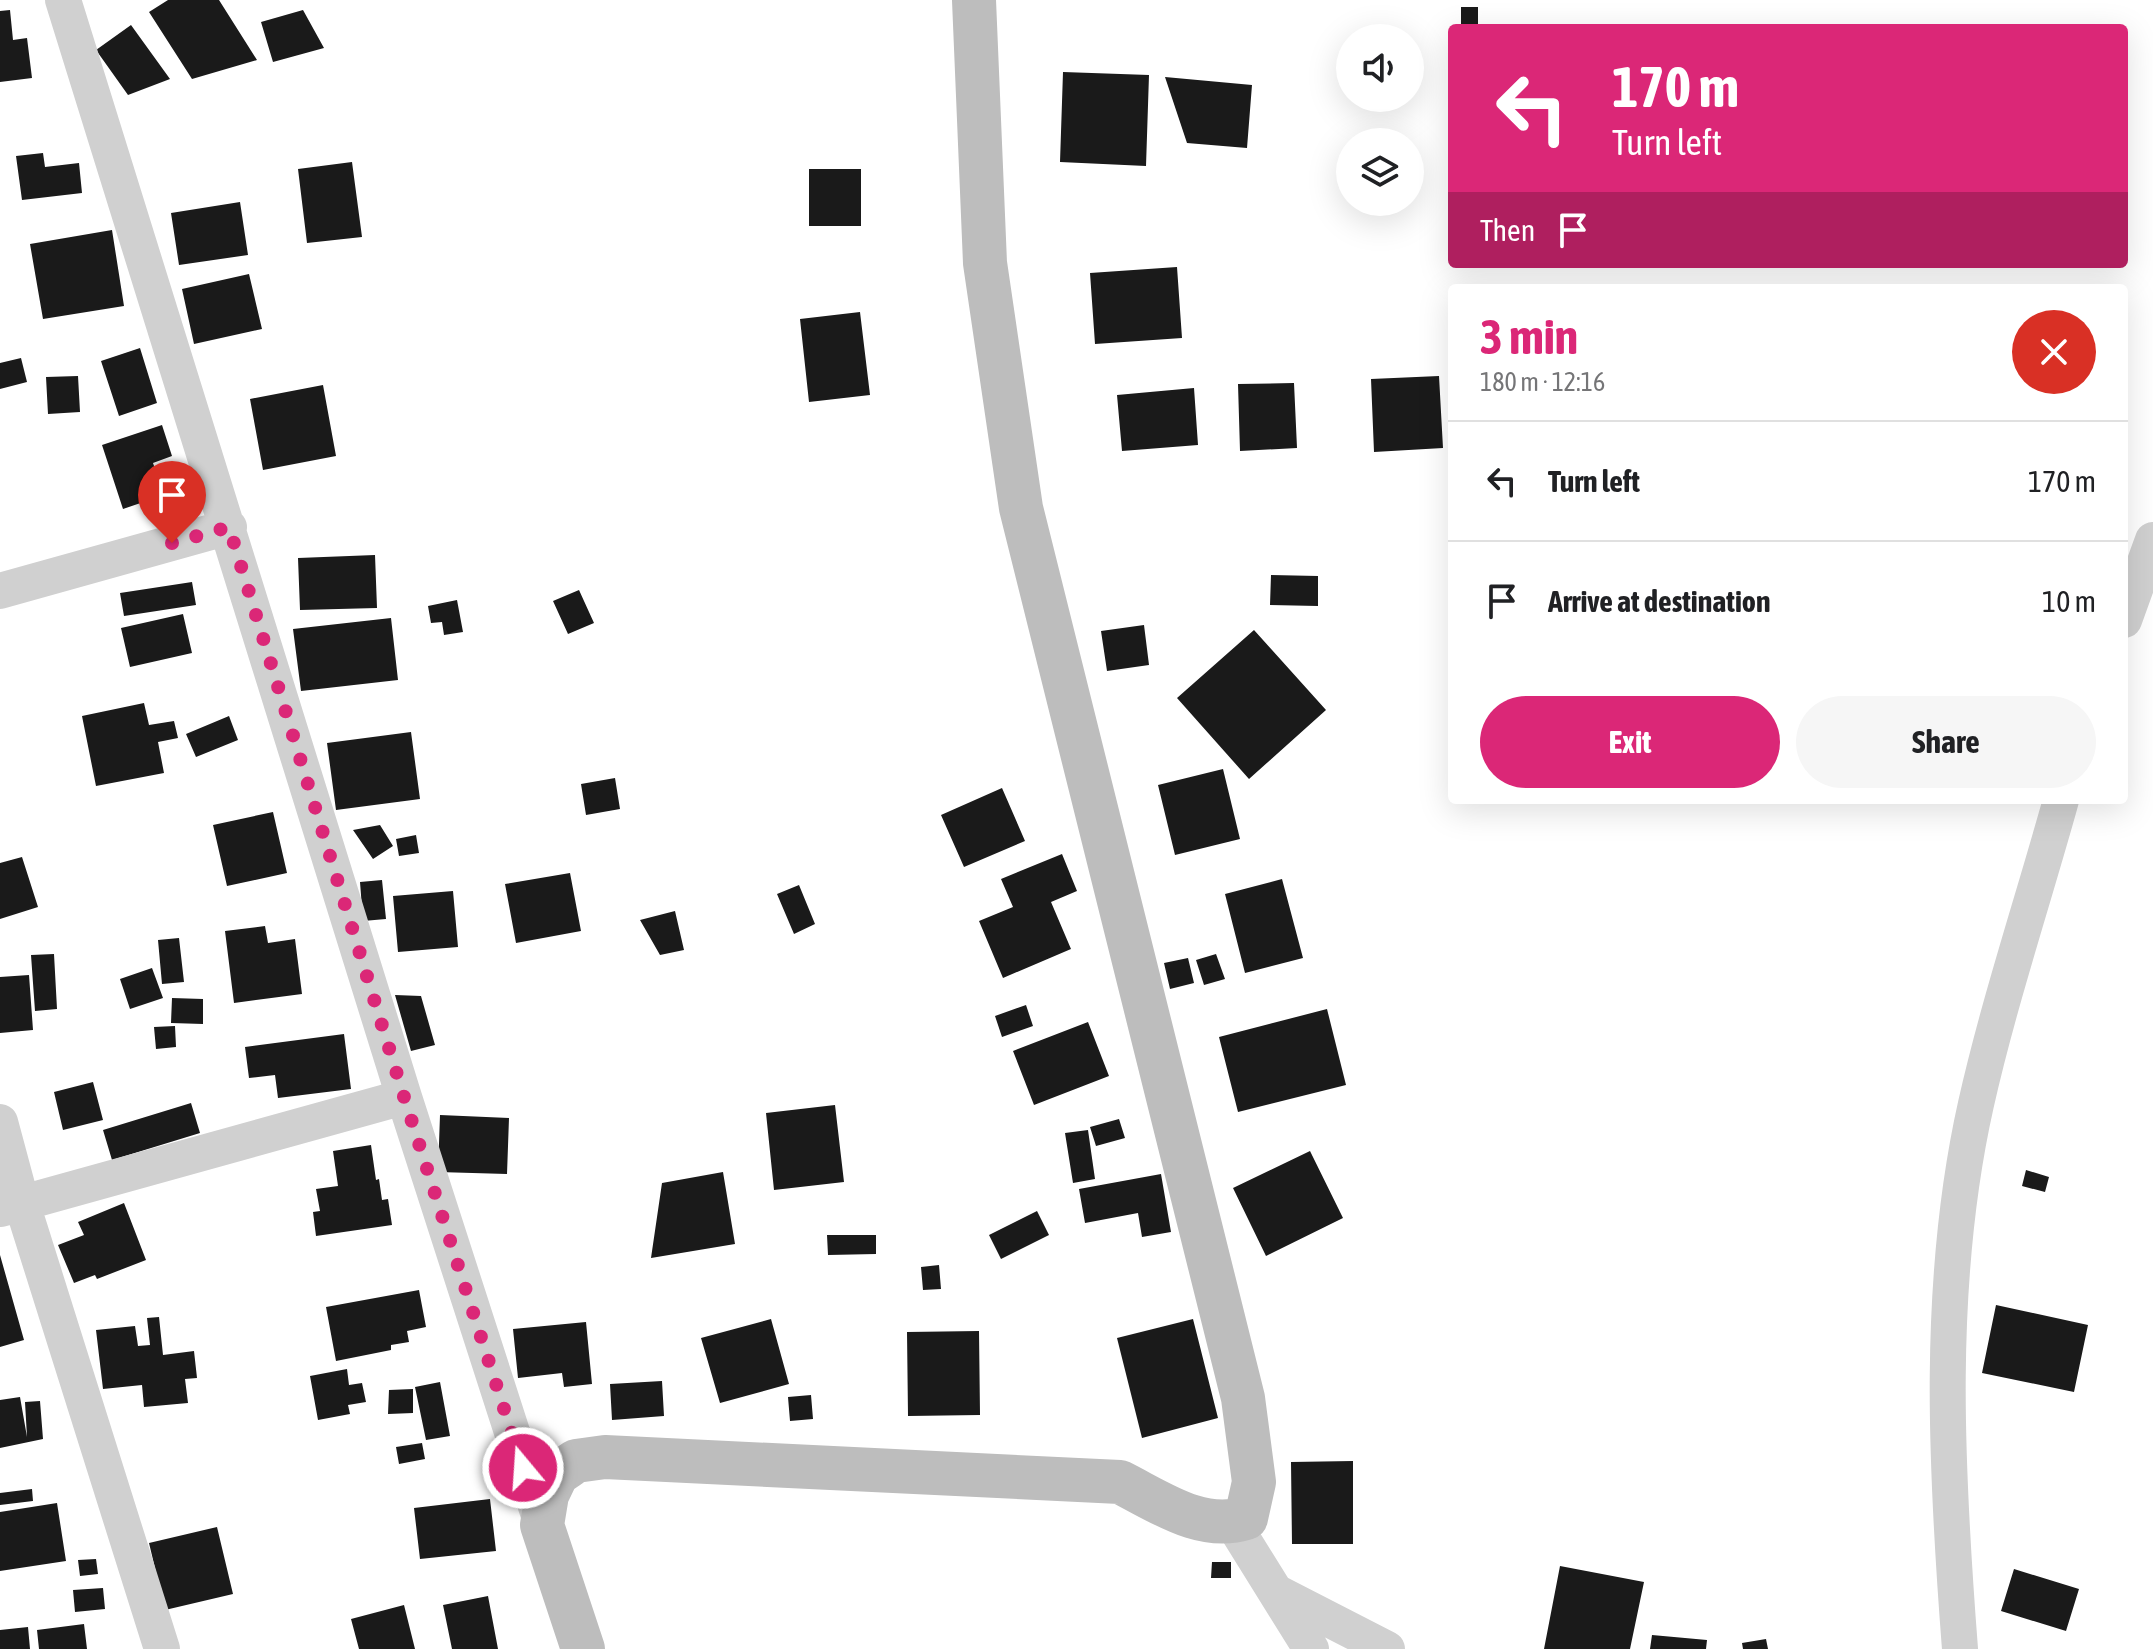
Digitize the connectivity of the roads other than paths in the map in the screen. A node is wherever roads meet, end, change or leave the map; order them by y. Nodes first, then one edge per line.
1 (63, 0) edge
2 (974, 0) edge
3 (229, 527) junction
4 (2153, 540) edge
5 (0, 591) edge
6 (2128, 609) edge
7 (2060, 804) edge
8 (404, 1097) junction
9 (0, 1122) edge
10 (11, 1207) edge
11 (1232, 1522) junction
12 (542, 1525) junction
13 (1273, 1591) junction
14 (162, 1649) edge
15 (583, 1649) edge
16 (1311, 1649) edge
17 (1387, 1649) edge
18 (1960, 1649) edge

1 - 3 street
2 - 11 main road
3 - 5 street
3 - 8 street
4 - 6 street
7 - 18 street
8 - 10 street
8 - 12 street
9 - 10 street
10 - 14 street
11 - 12 main road
11 - 13 street
12 - 15 main road
13 - 16 street
13 - 17 street

